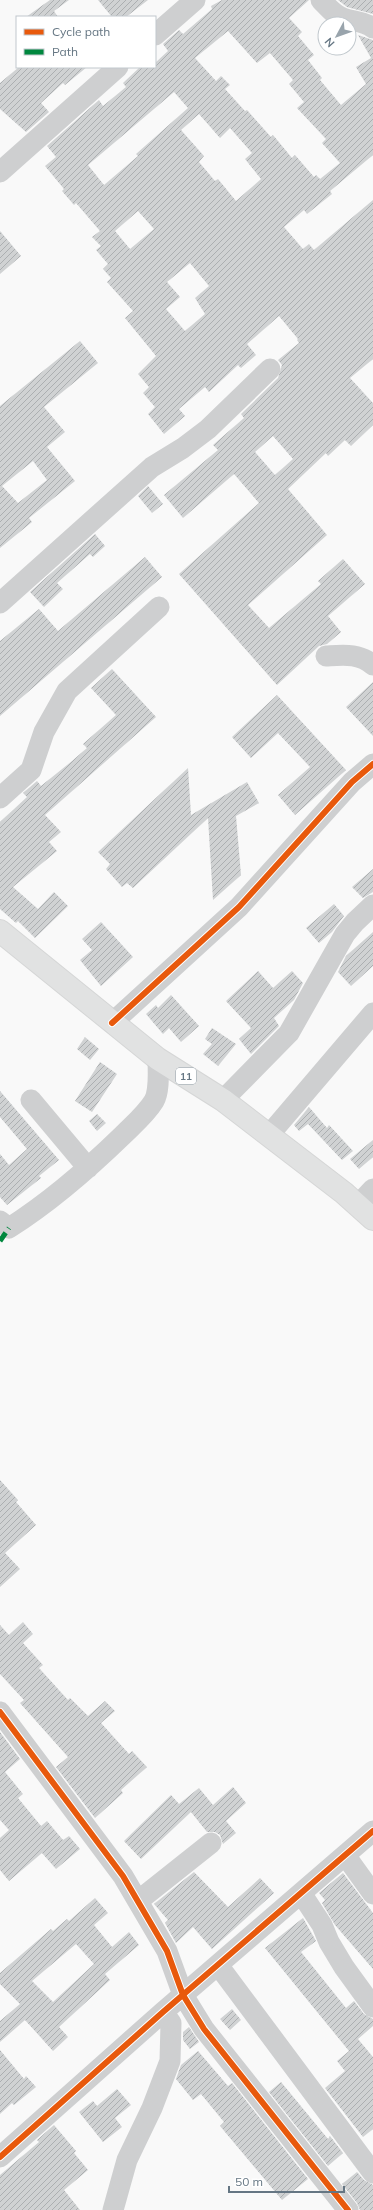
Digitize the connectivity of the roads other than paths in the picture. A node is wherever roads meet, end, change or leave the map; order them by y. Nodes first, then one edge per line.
1 (195, 0) edge
2 (322, 0) edge
3 (373, 28) edge
4 (156, 34) edge
5 (117, 68) edge
6 (0, 172) edge
7 (270, 369) dead end
8 (0, 603) edge
9 (159, 607) dead end
10 (326, 656) dead end
11 (373, 665) edge
12 (373, 764) edge
13 (0, 798) edge
14 (373, 905) edge
15 (0, 931) edge
16 (373, 1012) edge
17 (112, 1023) junction
18 (158, 1059) junction
19 (31, 1100) dead end
20 (223, 1100) junction
21 (269, 1135) junction
22 (88, 1168) junction
23 (373, 1189) edge
24 (366, 1212) edge
25 (0, 1221) edge
26 (0, 1712) edge
27 (373, 1832) edge
28 (211, 1843) dead end
29 (345, 1855) junction
30 (301, 1893) junction
31 (373, 1894) edge
32 (138, 1901) junction
33 (218, 1965) junction
34 (183, 1995) junction
35 (373, 2007) edge
36 (163, 2012) junction
37 (2, 2150) edge
38 (373, 2173) edge
39 (113, 2210) edge
40 (348, 2210) edge

1 - 4 street
2 - 3 street
5 - 6 street
7 - 8 street
9 - 13 street
10 - 11 street
12 - 17 street
14 - 20 street
15 - 17 highway, 11
16 - 21 street
17 - 18 highway, 11
18 - 20 highway, 11
18 - 22 street
19 - 22 street
20 - 21 highway, 11
21 - 24 highway, 11
22 - 25 street
23 - 24 street
26 - 32 street
27 - 29 street
28 - 32 street
29 - 30 street
29 - 31 street
30 - 33 street
30 - 35 street
32 - 34 street
33 - 34 street
33 - 38 street
34 - 36 street
34 - 40 street
36 - 37 street
36 - 39 street

